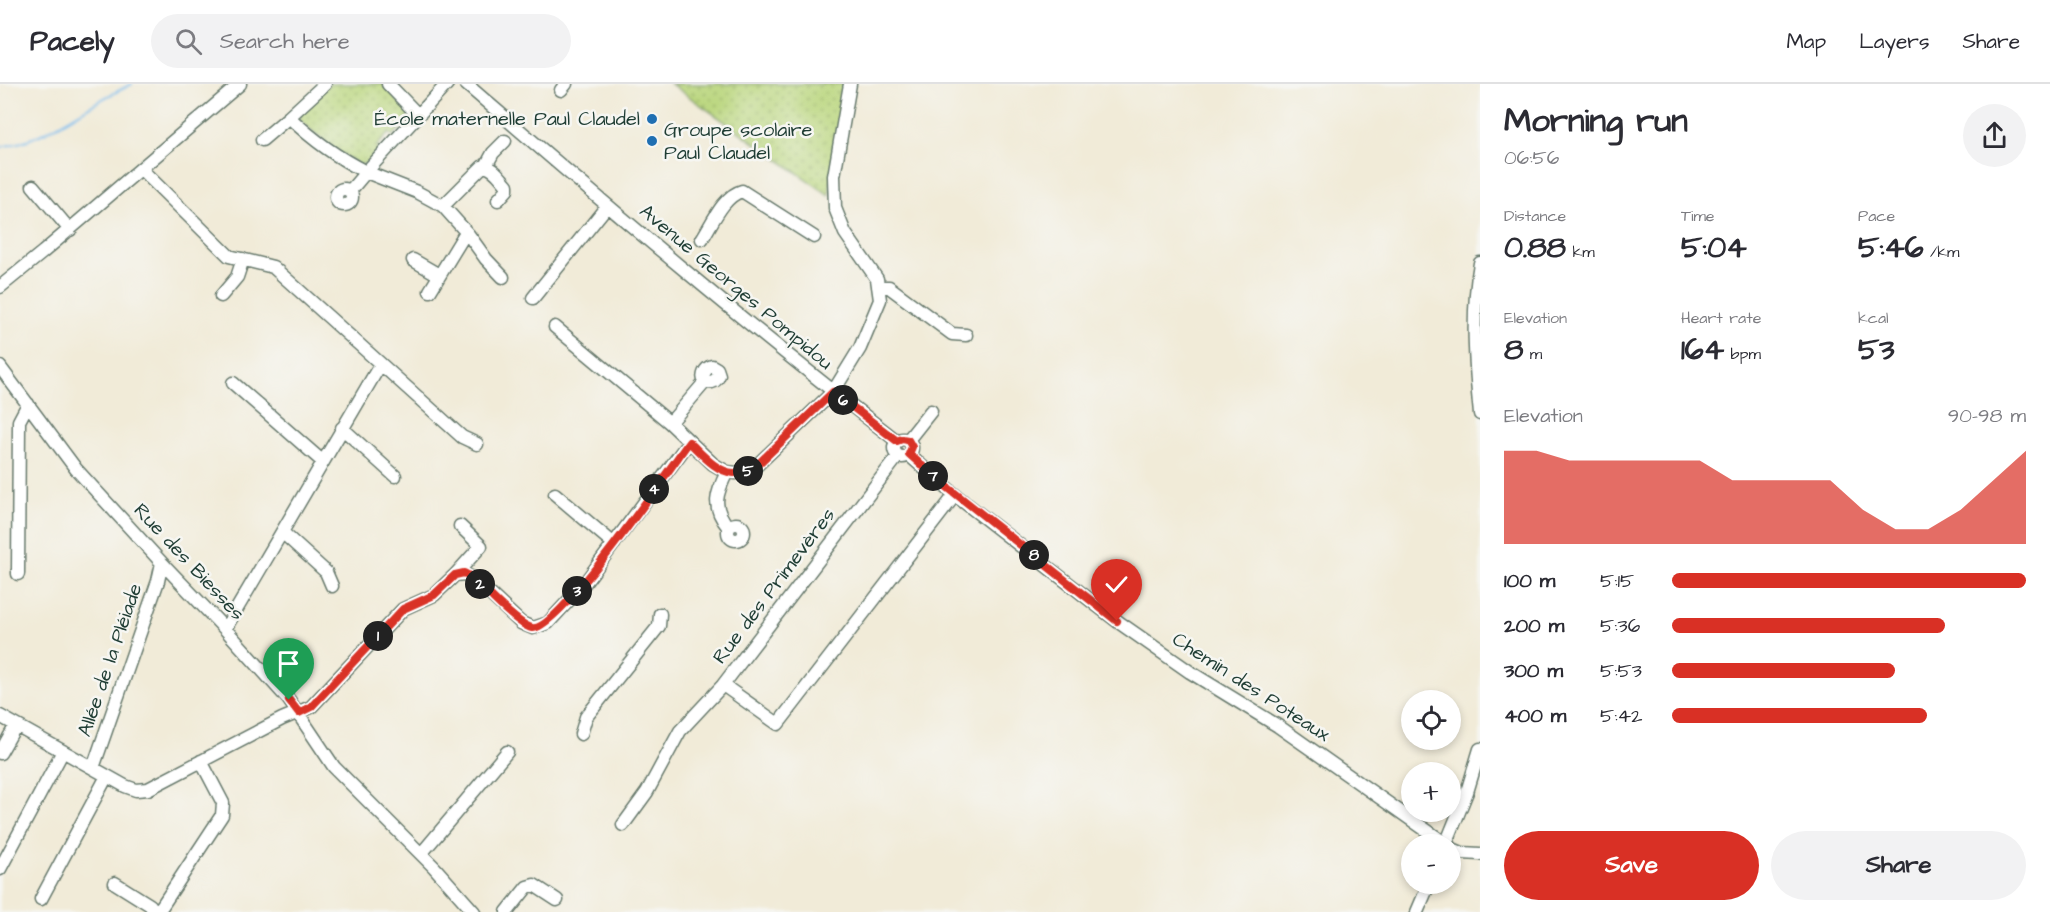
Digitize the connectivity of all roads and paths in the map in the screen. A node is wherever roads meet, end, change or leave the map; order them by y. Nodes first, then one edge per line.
1 (240, 84) edge
2 (325, 84) edge
3 (388, 84) edge
4 (447, 84) edge
5 (466, 84) edge
6 (850, 84) edge
7 (418, 115) junction
8 (289, 117) junction
9 (262, 140) dead end
10 (505, 141) dead end
11 (486, 166) junction
12 (141, 169) junction
13 (366, 172) junction
14 (33, 186) dead end
15 (350, 191) dead end
16 (498, 200) dead end
17 (443, 206) junction
18 (608, 206) junction
19 (70, 230) junction
20 (466, 232) junction
21 (814, 237) dead end
22 (702, 239) dead end
23 (243, 259) junction
24 (413, 260) dead end
25 (1480, 263) edge
26 (440, 275) junction
27 (503, 277) dead end
28 (0, 287) edge
29 (878, 287) junction
30 (430, 291) dead end
31 (221, 296) dead end
32 (533, 298) dead end
33 (555, 327) dead end
34 (966, 335) dead end
35 (381, 365) junction
36 (0, 367) edge
37 (705, 382) dead end
38 (233, 383) dead end
39 (833, 392) junction
40 (28, 404) junction
41 (931, 411) dead end
42 (1480, 414) edge
43 (670, 423) junction
44 (342, 428) junction
45 (902, 441) junction
46 (689, 442) junction
47 (477, 444) dead end
48 (904, 455) junction
49 (322, 461) junction
50 (727, 472) junction
51 (394, 476) dead end
52 (555, 494) dead end
53 (955, 495) junction
54 (460, 526) dead end
55 (729, 528) dead end
56 (282, 532) junction
57 (614, 544) junction
58 (162, 563) junction
59 (18, 573) dead end
60 (455, 575) junction
61 (332, 586) dead end
62 (660, 614) dead end
63 (225, 628) junction
64 (723, 685) junction
65 (299, 713) junction
66 (0, 716) edge
67 (16, 725) junction
68 (581, 734) dead end
69 (1480, 749) edge
70 (63, 751) junction
71 (507, 752) dead end
72 (0, 753) edge
73 (201, 761) junction
74 (93, 768) junction
75 (107, 776) junction
76 (623, 825) dead end
77 (1432, 834) edge
78 (1450, 834) edge
79 (1461, 853) edge
80 (421, 854) junction
81 (1480, 854) edge
82 (0, 869) edge
83 (115, 883) dead end
84 (1425, 894) edge
85 (41, 899) dead end
86 (557, 900) dead end
87 (155, 912) edge
88 (474, 912) edge
89 (507, 912) edge
90 (1417, 912) edge

1 - 12 street
2 - 8 street
3 - 7 street
4 - 7 street
5 - 18 street, Avenue Georges Pompidou
6 - 29 street
7 - 13 street
8 - 9 street
8 - 13 street
10 - 11 street
11 - 16 street
11 - 17 street
12 - 19 street
12 - 23 street
13 - 15 street
13 - 17 street
14 - 19 street
17 - 20 street
18 - 32 street
18 - 39 street, Avenue Georges Pompidou
19 - 28 street
20 - 26 street
20 - 27 street
21 - 22 street
23 - 31 street
23 - 35 street
24 - 26 street
25 - 42 street
26 - 30 street
29 - 34 street
29 - 39 street
33 - 43 street
35 - 44 street
35 - 47 street
36 - 40 street, Rue des Biesses
37 - 43 street
38 - 49 street
39 - 45 street, Avenue Georges Pompidou
39 - 50 street
40 - 58 street, Rue des Biesses
40 - 59 street
41 - 45 street
43 - 46 street
44 - 49 street
44 - 51 street
45 - 48 street
46 - 50 street
46 - 57 street
48 - 53 street
48 - 64 street, Rue des Primevères
49 - 56 street
50 - 55 street
52 - 57 street
53 - 64 street, Rue des Primevères
53 - 77 street, Chemin des Poteaux
54 - 60 street
56 - 61 street
56 - 63 street
57 - 60 street
58 - 63 street, Rue des Biesses
58 - 74 street, Allée de la Pléiade
60 - 65 street
62 - 68 street
63 - 65 street, Rue des Biesses
64 - 76 street
65 - 73 street
65 - 80 street, Rue des Biesses
66 - 67 street
67 - 70 street
67 - 72 street
69 - 78 street
70 - 74 street
70 - 82 street
71 - 80 street
73 - 75 street
73 - 87 street
74 - 75 street
75 - 85 street
79 - 81 street
80 - 88 street, Rue des Biesses
83 - 87 street
84 - 90 street
86 - 89 street

